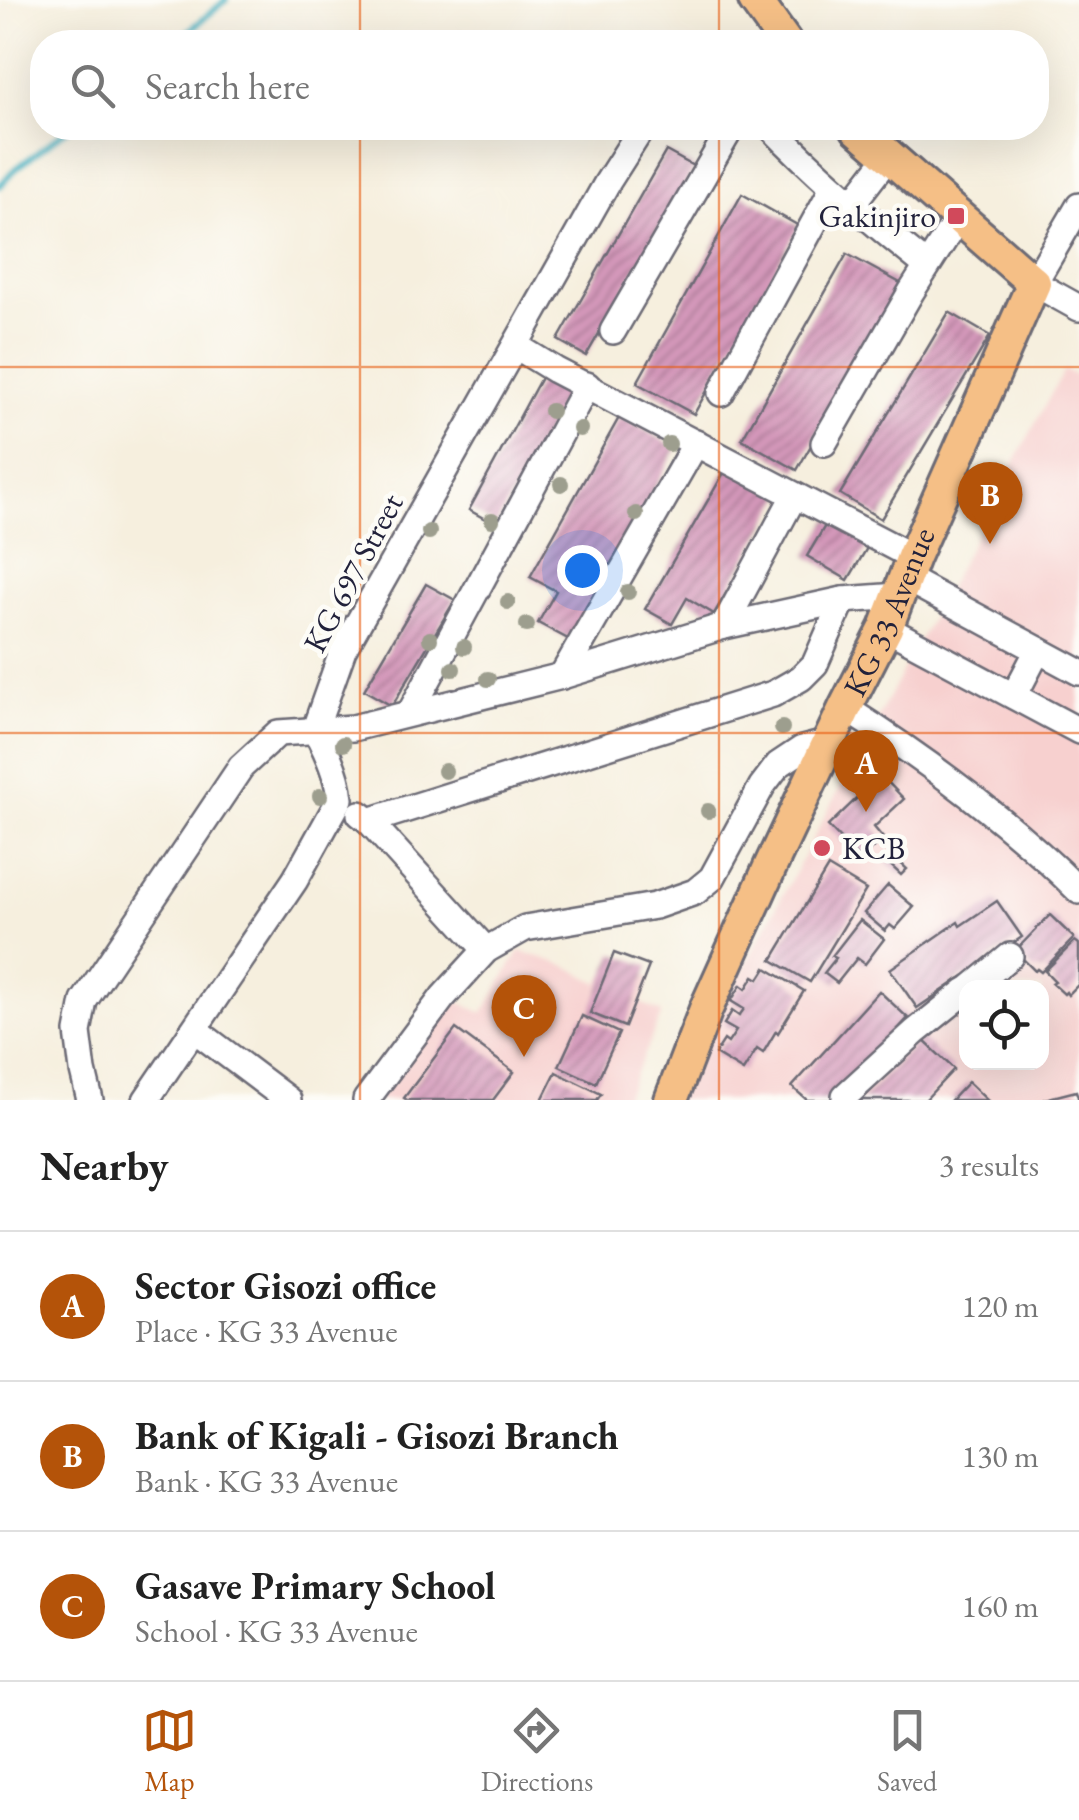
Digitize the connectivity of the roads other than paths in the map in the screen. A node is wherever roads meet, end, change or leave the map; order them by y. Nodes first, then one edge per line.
1 (755, 0) edge
2 (776, 30) edge
3 (634, 140) edge
4 (724, 140) edge
5 (784, 140) edge
6 (869, 140) edge
7 (888, 157) junction
8 (842, 197) junction
9 (1079, 206) edge
10 (958, 218) junction
11 (927, 266) junction
12 (1034, 283) junction
13 (1079, 308) edge
14 (614, 331) dead end
15 (516, 346) junction
16 (587, 385) junction
17 (721, 392) dead end
18 (696, 443) junction
19 (824, 443) dead end
20 (794, 496) junction
21 (906, 577) junction
22 (844, 600) junction
23 (724, 626) junction
24 (886, 628) junction
25 (1038, 650) junction
26 (1079, 672) edge
27 (562, 676) junction
28 (1014, 696) junction
29 (844, 708) junction
30 (410, 714) junction
31 (316, 729) junction
32 (1079, 730) edge
33 (829, 742) junction
34 (340, 799) junction
35 (369, 821) junction
36 (1079, 891) edge
37 (486, 950) junction
38 (1010, 956) dead end
39 (979, 980) edge
40 (959, 996) edge
41 (195, 1030) junction
42 (90, 1100) edge
43 (146, 1100) edge
44 (288, 1100) edge
45 (366, 1100) edge
46 (671, 1100) edge
47 (845, 1100) edge

1 - 2 main road
3 - 15 street, KG 697 Street
4 - 14 street
5 - 8 street
6 - 7 main road
7 - 8 street
7 - 10 main road
8 - 11 street
8 - 17 street
9 - 12 street
10 - 11 street
10 - 12 main road
11 - 19 street
12 - 13 street
12 - 21 main road, KG 33 Avenue
15 - 16 street
15 - 31 street, KG 697 Street
16 - 18 street
16 - 30 street
18 - 20 street
18 - 27 street
20 - 21 street
20 - 23 street
21 - 22 street
21 - 24 main road, KG 33 Avenue
21 - 25 street
22 - 23 street
22 - 35 street
23 - 27 street
24 - 28 street
24 - 29 main road, KG 33 Avenue
25 - 26 street
25 - 28 street
27 - 30 street
28 - 32 street
29 - 33 main road, KG 33 Avenue
29 - 36 street
30 - 31 street
31 - 34 street
31 - 42 street
33 - 37 street
33 - 46 main road, KG 33 Avenue
34 - 35 street
34 - 41 street
35 - 37 street
37 - 45 street
38 - 39 street
40 - 47 street
41 - 43 street
41 - 44 street

